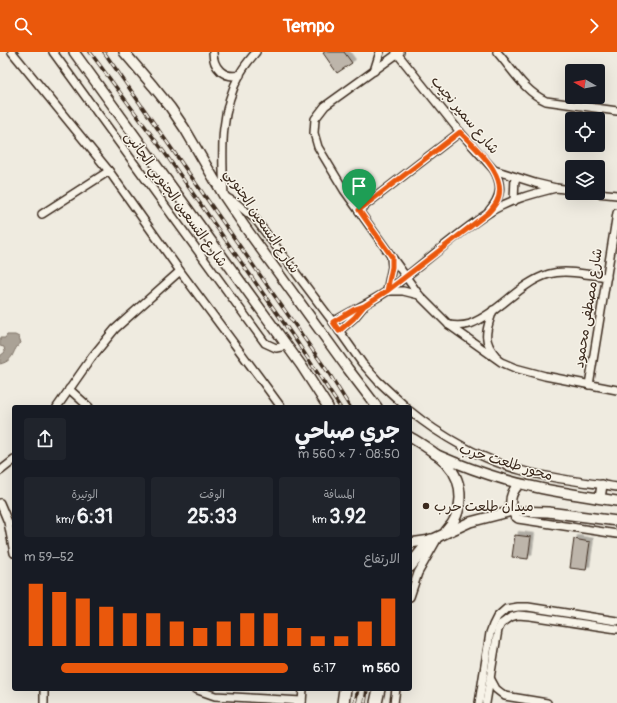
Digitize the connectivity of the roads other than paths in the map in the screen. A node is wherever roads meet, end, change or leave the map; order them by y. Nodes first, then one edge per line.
1 (12, 52) edge
2 (52, 52) edge
3 (74, 52) edge
4 (124, 52) edge
5 (213, 52) edge
6 (256, 52) edge
7 (380, 52) edge
8 (498, 52) edge
9 (398, 53) edge
10 (374, 72) junction
11 (240, 75) junction
12 (617, 111) edge
13 (460, 132) junction
14 (494, 170) junction
15 (109, 171) junction
16 (515, 177) junction
17 (556, 188) junction
18 (565, 189) edge
19 (605, 194) edge
20 (224, 196) junction
21 (617, 196) edge
22 (514, 201) junction
23 (359, 210) junction
24 (617, 212) edge
25 (488, 213) junction
26 (42, 214) dead end
27 (392, 257) junction
28 (180, 271) junction
29 (406, 276) junction
30 (607, 277) junction
31 (387, 291) junction
32 (419, 295) junction
33 (364, 306) junction
34 (493, 310) junction
35 (333, 322) junction
36 (449, 325) junction
37 (339, 331) junction
38 (286, 346) junction
39 (501, 362) junction
40 (589, 385) junction
41 (70, 389) junction
42 (617, 390) edge
43 (58, 405) edge
44 (87, 405) edge
45 (280, 405) edge
46 (327, 405) edge
47 (374, 405) edge
48 (404, 405) edge
49 (412, 412) edge
50 (412, 438) edge
51 (435, 454) junction
52 (12, 462) edge
53 (0, 471) edge
54 (519, 484) junction
55 (602, 485) junction
56 (617, 487) edge
57 (600, 498) junction
58 (617, 501) edge
59 (0, 504) edge
60 (512, 511) junction
61 (617, 521) edge
62 (617, 534) edge
63 (438, 537) junction
64 (12, 543) edge
65 (412, 543) edge
66 (412, 564) edge
67 (412, 591) edge
68 (581, 620) junction
69 (617, 621) edge
70 (617, 629) edge
71 (490, 678) junction
72 (44, 691) edge
73 (201, 691) edge
74 (303, 691) edge
75 (346, 691) edge
76 (379, 691) edge
77 (396, 691) edge
78 (302, 702) edge
79 (44, 703) edge
80 (343, 703) edge
81 (376, 703) edge
82 (394, 703) edge
83 (479, 703) edge
84 (486, 703) edge
85 (547, 703) edge

1 - 15 street
2 - 38 street, شارع التسعين الجنوبي الجانبى
3 - 38 main road
4 - 20 main road, شارع التسعين الجنوبي
5 - 11 street
6 - 11 street
7 - 10 street
8 - 12 street
9 - 10 street
9 - 13 street, شارع سمير نجيب
10 - 23 street
11 - 20 street
13 - 14 street, شارع سمير نجيب
13 - 23 street
14 - 16 street, شارع سمير نجيب
14 - 25 street
15 - 26 street
15 - 28 street
16 - 17 street, شارع سمير نجيب
16 - 22 street
17 - 18 street, شارع سمير نجيب
17 - 22 street
19 - 21 street
20 - 35 street
20 - 47 main road, شارع التسعين الجنوبي
22 - 25 street
23 - 27 street
24 - 30 street, شارع مصطفى محمود
25 - 29 street
27 - 29 street
27 - 31 street
28 - 41 street
28 - 45 street
29 - 31 street
29 - 32 street
30 - 34 street
30 - 40 street, شارع مصطفى محمود
31 - 32 street
31 - 33 street
32 - 36 street
33 - 35 street
33 - 37 street
34 - 36 street
34 - 39 street
35 - 37 street
36 - 39 street
37 - 48 street
38 - 46 main road
39 - 40 street
40 - 42 street
41 - 43 street
41 - 44 street
49 - 55 street
50 - 51 main road
51 - 54 main road, محور طلعت حرب
51 - 63 main road
52 - 53 street
54 - 57 main road, محور طلعت حرب
54 - 60 main road
55 - 56 street
55 - 57 main road
57 - 58 main road, محور طلعت حرب
59 - 64 street
60 - 61 main road
60 - 62 street
60 - 63 main road
63 - 65 main road
63 - 66 highway
63 - 67 street
68 - 69 street
68 - 70 street
68 - 71 street
68 - 83 street
71 - 84 street
71 - 85 street
72 - 79 street
73 - 78 street
74 - 78 street
75 - 80 highway
76 - 81 highway
77 - 82 street

